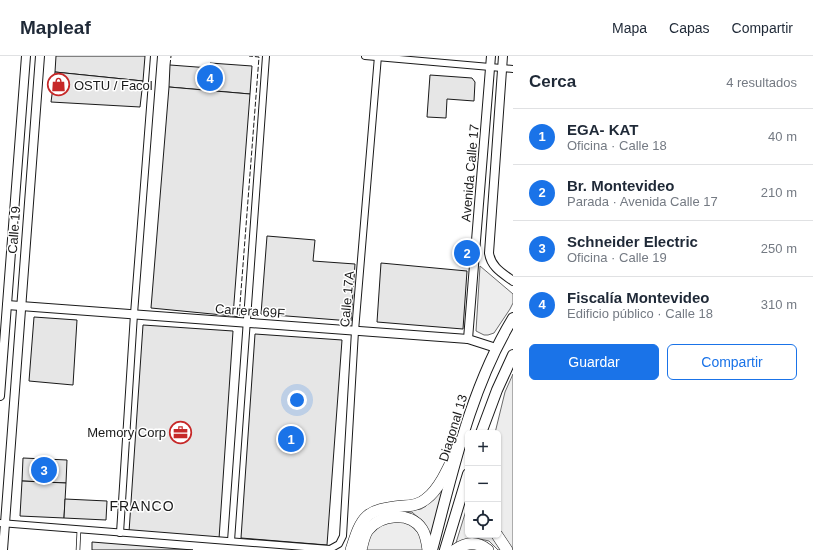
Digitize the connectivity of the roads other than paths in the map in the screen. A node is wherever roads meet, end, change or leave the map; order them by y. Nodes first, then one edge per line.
1 (26, 56) edge
2 (40, 56) edge
3 (154, 56) edge
4 (266, 56) edge
5 (365, 56) edge
6 (491, 56) edge
7 (503, 56) edge
8 (378, 57) edge
9 (490, 66) junction
10 (502, 68) junction
11 (513, 69) edge
12 (513, 281) edge
13 (4, 305) edge
14 (20, 306) junction
15 (134, 314) junction
16 (513, 318) edge
17 (247, 323) junction
18 (355, 331) junction
19 (468, 339) junction
20 (496, 348) junction
21 (513, 355) edge
22 (0, 396) edge
23 (482, 430) edge
24 (461, 441) junction
25 (465, 484) edge
26 (2, 523) edge
27 (79, 529) junction
28 (120, 533) junction
29 (499, 538) edge
30 (231, 541) junction
31 (314, 549) edge
32 (2, 550) edge
33 (78, 550) edge
34 (351, 550) edge
35 (361, 550) edge
36 (428, 550) edge
37 (432, 550) edge
38 (445, 550) edge
39 (455, 550) edge
40 (488, 550) edge
41 (506, 550) edge

1 - 13 street, Calle 19
2 - 14 street, Calle 19
3 - 15 street
4 - 17 street
5 - 8 street
6 - 9 street, Avenida Calle 17
7 - 10 street, Avenida Calle 17
8 - 9 street
8 - 18 street, Calle 17A
9 - 10 street
9 - 19 street, Avenida Calle 17
10 - 11 street
10 - 12 street, Avenida Calle 17
13 - 14 street, Carrera 69F
13 - 22 street, Calle 19
14 - 15 street, Carrera 69F
14 - 26 street, Calle 19
15 - 17 street, Carrera 69F
15 - 28 street
16 - 20 main road, Diagonal 13
17 - 18 street, Carrera 69F
17 - 30 street
18 - 19 street, Carrera 69F
18 - 31 street, Calle 17A
19 - 20 street, Carrera 69F
20 - 24 main road, Diagonal 13
21 - 23 main road
24 - 34 highway
24 - 37 main road, Diagonal 13
25 - 38 main road
26 - 27 street
26 - 32 street, Calle 19
27 - 28 street
27 - 33 lane
28 - 30 street
29 - 41 highway
30 - 31 street
35 - 36 highway
39 - 40 highway

